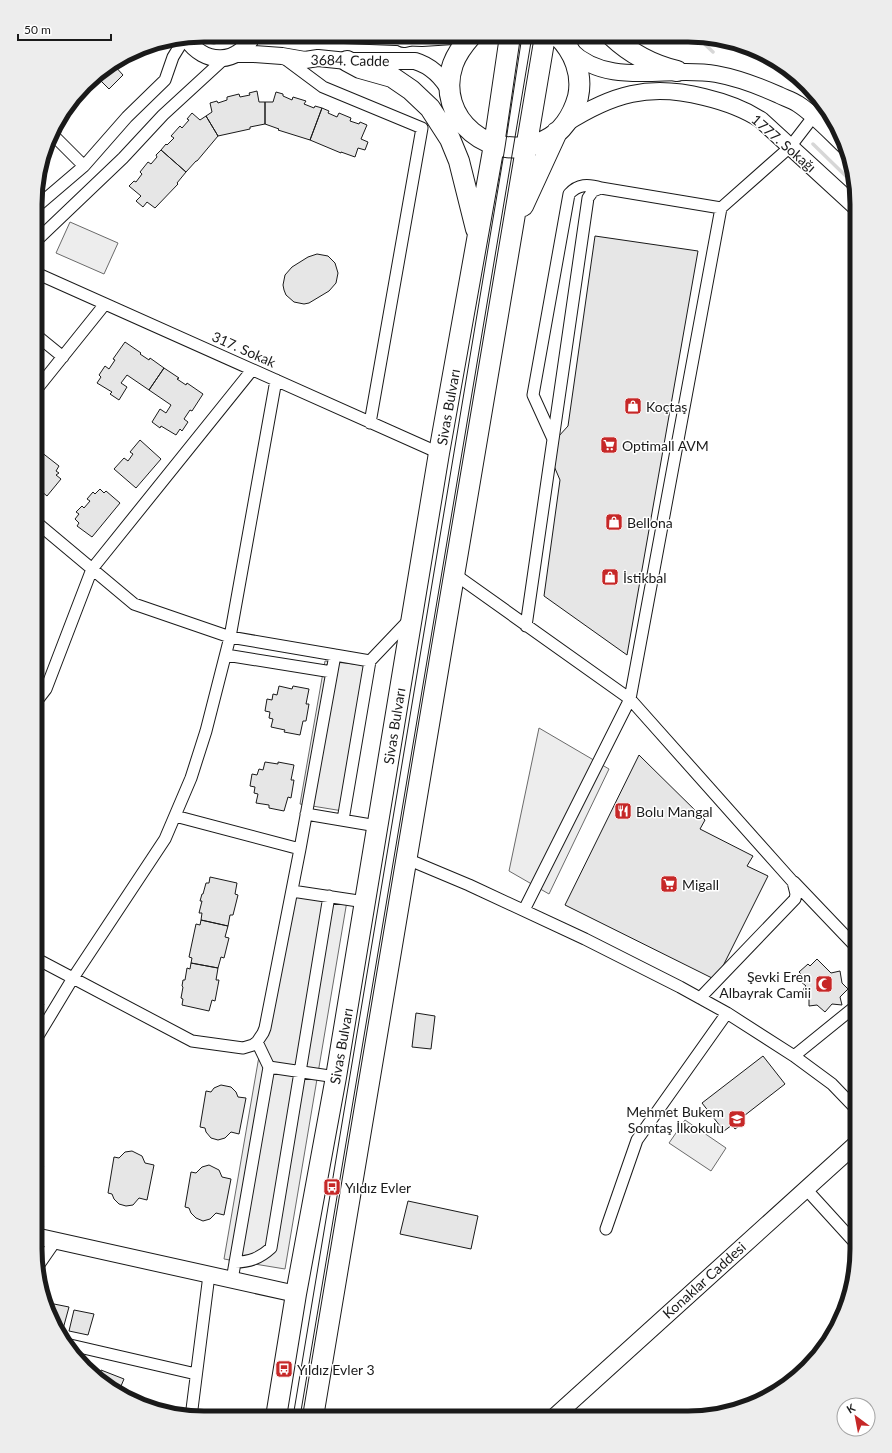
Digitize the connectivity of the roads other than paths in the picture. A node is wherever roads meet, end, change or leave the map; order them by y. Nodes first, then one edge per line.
1 (188, 42) edge
2 (249, 42) edge
3 (466, 42) edge
4 (509, 42) edge
5 (544, 42) edge
6 (619, 42) edge
7 (182, 43) edge
8 (564, 43) edge
9 (230, 56) junction
10 (282, 56) junction
11 (347, 61) junction
12 (677, 71) junction
13 (451, 93) junction
14 (820, 110) edge
15 (813, 117) junction
16 (561, 128) junction
17 (56, 138) edge
18 (836, 138) edge
19 (494, 145) junction
20 (526, 147) junction
21 (790, 147) junction
22 (84, 166) junction
23 (600, 188) junction
24 (42, 202) edge
25 (850, 202) edge
26 (721, 208) junction
27 (512, 230) junction
28 (42, 235) edge
29 (478, 237) junction
30 (42, 276) edge
31 (106, 304) junction
32 (42, 340) edge
33 (63, 357) junction
34 (252, 370) junction
35 (276, 380) junction
36 (42, 383) edge
37 (370, 423) junction
38 (553, 440) junction
39 (439, 453) junction
40 (42, 527) edge
41 (92, 569) junction
42 (453, 573) junction
43 (412, 617) junction
44 (526, 626) junction
45 (230, 637) junction
46 (226, 655) junction
47 (335, 655) junction
48 (370, 661) junction
49 (332, 672) junction
50 (42, 694) edge
51 (630, 699) junction
52 (306, 814) junction
53 (175, 816) junction
54 (343, 820) junction
55 (377, 826) junction
56 (300, 849) junction
57 (407, 859) junction
58 (793, 882) junction
59 (292, 890) junction
60 (329, 896) junction
61 (365, 902) junction
62 (524, 910) junction
63 (850, 941) edge
64 (42, 962) edge
65 (73, 978) junction
66 (700, 998) junction
67 (850, 1011) edge
68 (727, 1014) junction
69 (42, 1029) edge
70 (257, 1042) junction
71 (794, 1056) junction
72 (269, 1067) junction
73 (300, 1072) junction
74 (336, 1077) junction
75 (850, 1103) edge
76 (850, 1149) edge
77 (806, 1189) junction
78 (606, 1229) dead end
79 (42, 1237) edge
80 (850, 1237) edge
81 (56, 1240) junction
82 (42, 1260) edge
83 (236, 1262) junction
84 (210, 1275) junction
85 (232, 1280) junction
86 (296, 1294) junction
87 (73, 1346) edge
88 (196, 1374) junction
89 (192, 1411) edge
90 (277, 1411) edge
91 (314, 1411) edge
92 (561, 1411) edge

1 - 9 street, 3684. Cadde
2 - 9 street
3 - 13 highway
4 - 19 highway, Sivas Bulvarı
5 - 20 highway
6 - 12 highway
7 - 22 street
8 - 12 street
8 - 16 highway
9 - 10 street, 3684. Cadde
9 - 28 street
10 - 11 street, 3684. Cadde
10 - 37 street
11 - 13 street, 3684. Cadde
11 - 29 highway
12 - 15 street
13 - 19 highway
14 - 15 street
15 - 18 street
15 - 21 street
16 - 20 highway
16 - 21 street, 1777. Sokağı
16 - 27 highway
17 - 22 street
19 - 20 highway
19 - 29 highway, Sivas Bulvarı
20 - 27 highway
21 - 25 street, 1777. Sokağı
21 - 26 street
22 - 24 street
23 - 26 street
23 - 38 street
23 - 38 street
26 - 51 street
27 - 42 highway
29 - 39 highway, Sivas Bulvarı
30 - 31 street, 317. Sokak
31 - 33 street
31 - 34 street, 317. Sokak
32 - 33 street
33 - 36 street
34 - 35 street, 317. Sokak
34 - 41 street
35 - 37 street, 317. Sokak
35 - 45 street
37 - 39 street, 317. Sokak
38 - 44 street
39 - 43 highway, Sivas Bulvarı
40 - 41 street
41 - 45 street
41 - 50 street
42 - 44 street
42 - 57 highway
43 - 48 street
43 - 55 highway, Sivas Bulvarı
44 - 51 street
45 - 46 street
45 - 47 street
46 - 49 street
46 - 53 street
47 - 48 street
47 - 49 street
48 - 54 street
49 - 52 street
51 - 58 street
51 - 62 street
52 - 54 street
52 - 56 street
53 - 56 street
53 - 65 street
54 - 55 street
55 - 61 highway, Sivas Bulvarı
56 - 59 street
57 - 62 street
57 - 91 highway
58 - 63 street
58 - 66 street
59 - 60 street
59 - 70 street
60 - 61 street
60 - 73 street
61 - 74 highway, Sivas Bulvarı
62 - 66 street
64 - 65 street
65 - 69 street
65 - 70 street
66 - 68 street
67 - 71 street
68 - 71 street
68 - 78 street
70 - 72 street
71 - 75 street
72 - 73 street
72 - 83 street
73 - 74 street
73 - 83 street
74 - 86 highway, Sivas Bulvarı
76 - 77 street, Konaklar Caddesi
77 - 80 street
77 - 92 street, Konaklar Caddesi
79 - 81 street
81 - 82 street
81 - 84 street
83 - 85 street
84 - 85 street
84 - 88 street
85 - 86 street
86 - 90 highway, Sivas Bulvarı
87 - 88 street
88 - 89 street

